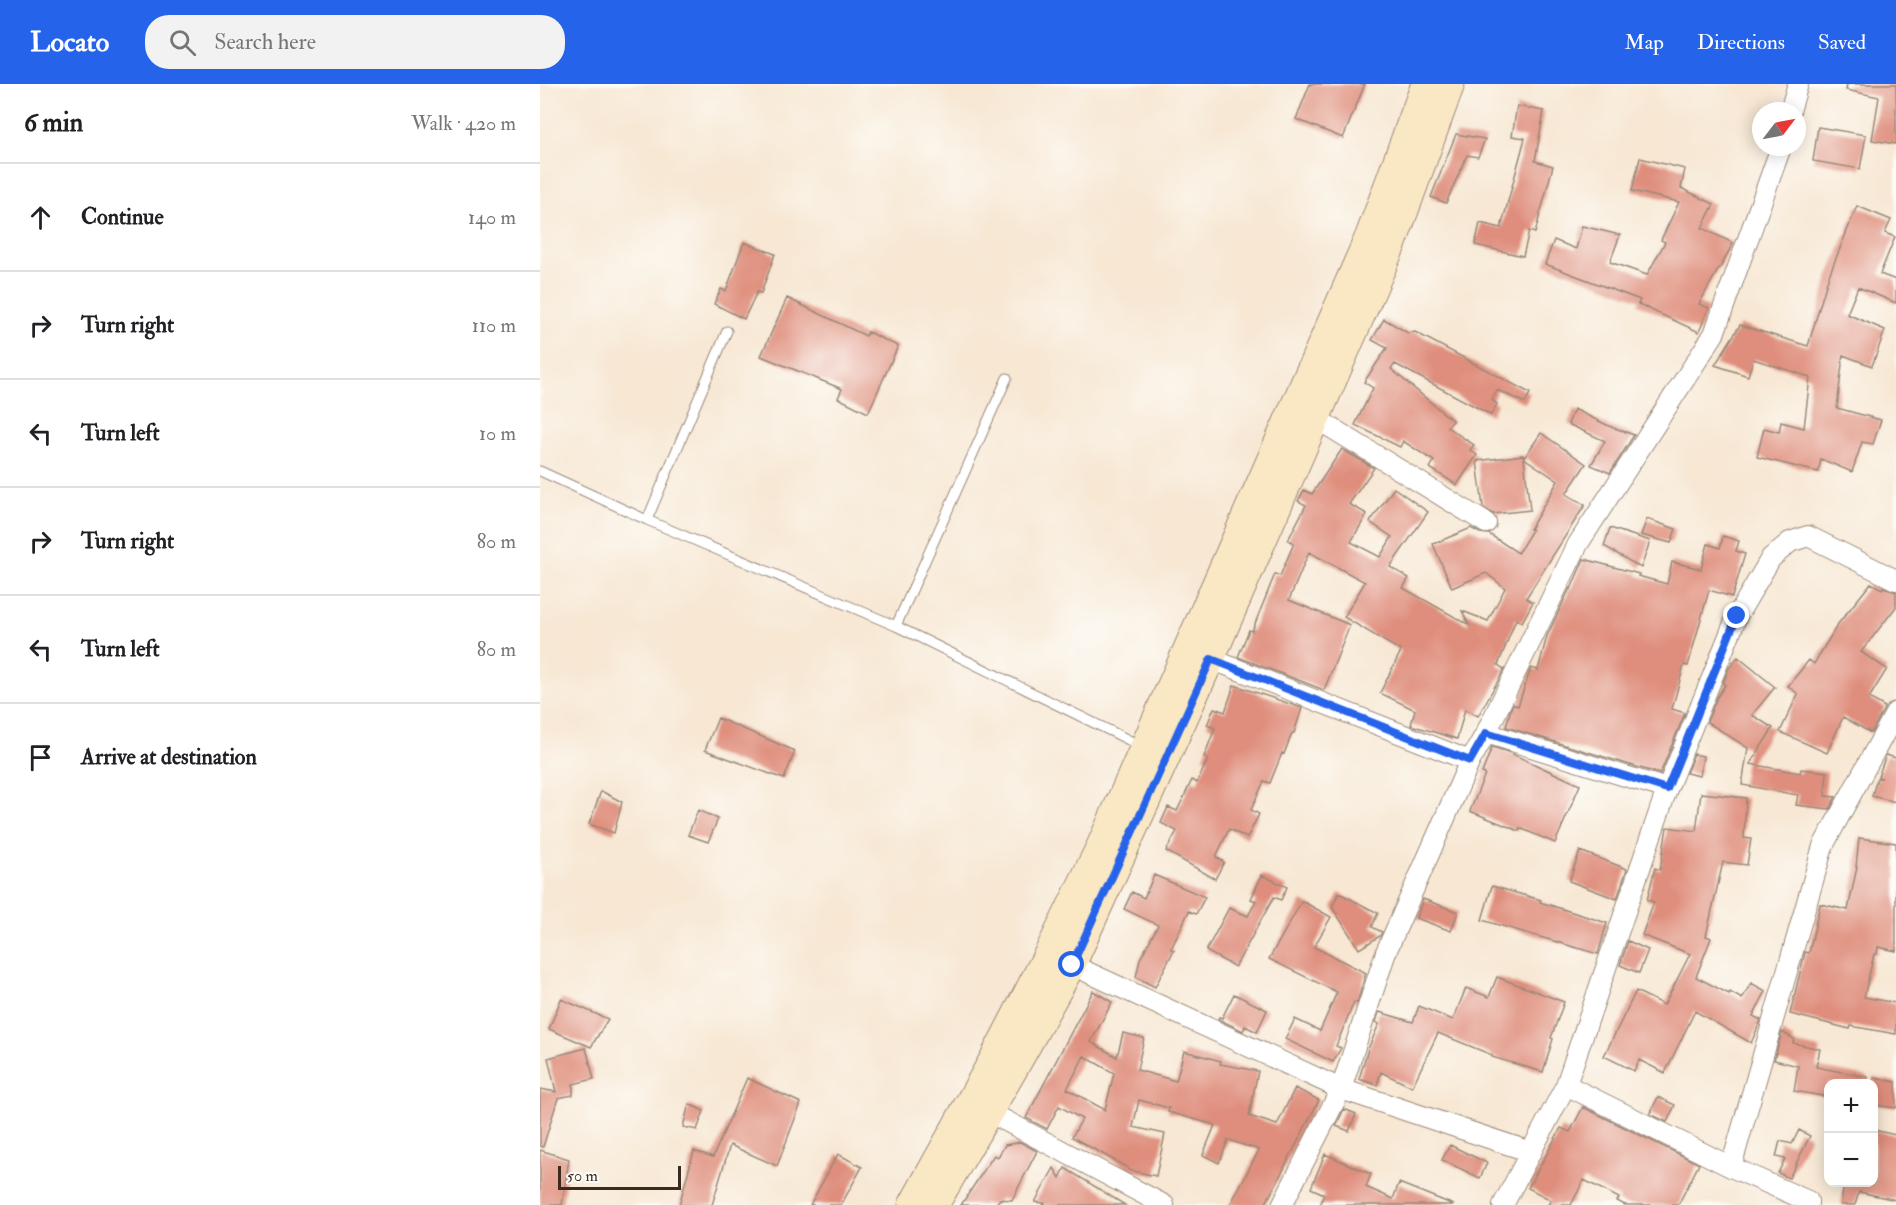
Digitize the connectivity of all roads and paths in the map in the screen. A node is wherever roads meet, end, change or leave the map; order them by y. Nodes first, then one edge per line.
1 (1425, 84) edge
2 (1451, 84) edge
3 (1798, 84) edge
4 (1793, 102) edge
5 (1778, 156) edge
6 (727, 331) dead end
7 (1007, 378) dead end
8 (1317, 419) junction
9 (540, 471) edge
10 (647, 520) junction
11 (1486, 523) dead end
12 (1896, 580) edge
13 (896, 626) junction
14 (1211, 659) junction
15 (1896, 712) edge
16 (1486, 733) junction
17 (1143, 747) junction
18 (1470, 761) junction
19 (1667, 789) junction
20 (1072, 965) junction
21 (1566, 1085) junction
22 (1341, 1089) junction
23 (989, 1112) junction
24 (1531, 1152) junction
25 (1731, 1167) junction
26 (912, 1205) edge
27 (934, 1205) edge
28 (1164, 1205) edge
29 (1282, 1205) edge
30 (1503, 1205) edge
31 (1808, 1205) edge

1 - 17 main road
2 - 8 main road
3 - 4 street
5 - 16 street
6 - 10 lane
7 - 13 lane
8 - 11 street
8 - 14 main road
9 - 10 lane
10 - 13 lane
12 - 19 street
13 - 17 lane
14 - 18 street
14 - 20 main road
15 - 25 street
16 - 18 street
16 - 19 street
17 - 26 main road
18 - 22 street
19 - 21 street
20 - 22 street
20 - 23 main road
21 - 24 street
21 - 25 street
22 - 24 street
22 - 29 street
23 - 27 main road
23 - 28 street
24 - 30 street
25 - 31 street

